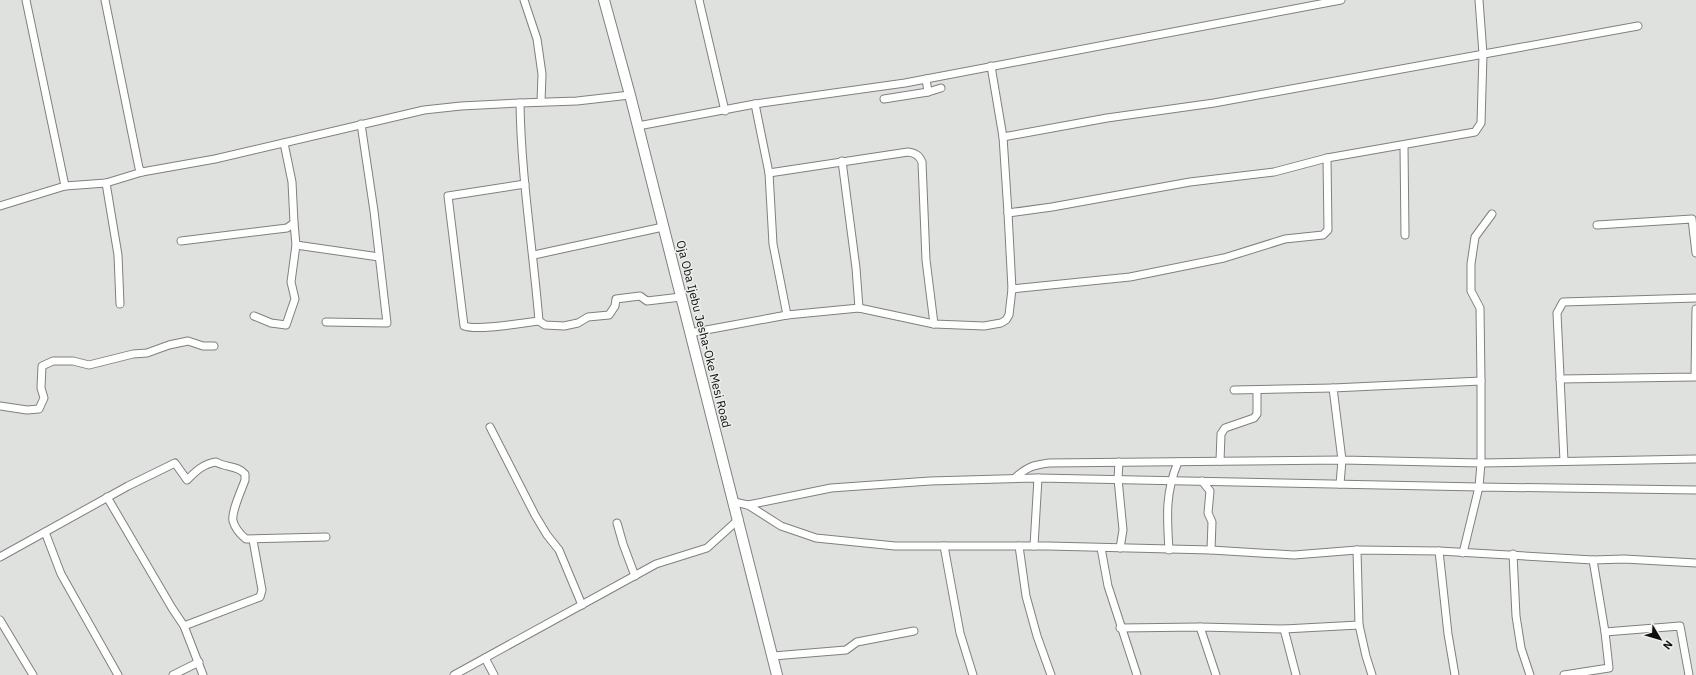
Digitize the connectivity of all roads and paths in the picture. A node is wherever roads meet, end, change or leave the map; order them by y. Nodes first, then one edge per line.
1 (26, 0) edge
2 (105, 0) edge
3 (524, 0) edge
4 (604, 0) edge
5 (699, 0) edge
6 (1341, 0) edge
7 (1479, 0) edge
8 (1306, 3) edge
9 (1638, 26) dead end
10 (1483, 54) junction
11 (991, 66) junction
12 (926, 79) junction
13 (941, 88) dead end
14 (928, 92) junction
15 (630, 95) junction
16 (884, 98) dead end
17 (541, 102) junction
18 (520, 103) junction
19 (755, 104) junction
20 (724, 111) junction
21 (361, 124) junction
22 (638, 126) junction
23 (1003, 136) junction
24 (284, 143) junction
25 (1404, 146) junction
26 (1327, 158) junction
27 (842, 162) junction
28 (142, 172) junction
29 (768, 173) junction
30 (106, 183) junction
31 (525, 184) junction
32 (65, 186) junction
33 (1, 205) edge
34 (1008, 213) junction
35 (1492, 214) dead end
36 (294, 223) junction
37 (1597, 225) dead end
38 (663, 227) junction
39 (1405, 235) dead end
40 (181, 241) dead end
41 (296, 245) junction
42 (1696, 253) edge
43 (534, 254) junction
44 (379, 257) junction
45 (1012, 289) junction
46 (681, 297) junction
47 (1696, 298) edge
48 (120, 304) dead end
49 (859, 308) junction
50 (1696, 309) edge
51 (787, 315) junction
52 (254, 316) dead end
53 (539, 321) junction
54 (326, 322) dead end
55 (934, 324) junction
56 (690, 333) junction
57 (214, 346) dead end
58 (1560, 379) junction
59 (1481, 381) junction
60 (1333, 388) junction
61 (1234, 390) dead end
62 (1257, 390) junction
63 (0, 406) edge
64 (490, 427) dead end
65 (1696, 459) edge
66 (1342, 460) junction
67 (1220, 461) junction
68 (1564, 461) junction
69 (1119, 462) junction
70 (1178, 462) junction
71 (1481, 463) junction
72 (1015, 478) junction
73 (1038, 478) junction
74 (1118, 479) junction
75 (1170, 480) junction
76 (1202, 481) junction
77 (1340, 484) junction
78 (1479, 487) junction
79 (1696, 490) edge
80 (107, 497) junction
81 (734, 502) junction
82 (748, 505) junction
83 (739, 519) junction
84 (617, 523) dead end
85 (45, 532) junction
86 (326, 537) dead end
87 (253, 540) junction
88 (944, 546) junction
89 (1019, 546) junction
90 (1034, 546) junction
91 (1101, 548) junction
92 (1120, 548) junction
93 (1169, 550) junction
94 (1211, 550) junction
95 (1357, 550) junction
96 (1439, 551) junction
97 (1463, 553) junction
98 (1513, 554) junction
99 (0, 557) edge
100 (1593, 560) junction
101 (1696, 563) edge
102 (635, 576) junction
103 (582, 605) junction
104 (0, 620) edge
105 (1359, 625) junction
106 (184, 626) junction
107 (1200, 627) junction
108 (1120, 628) junction
109 (1284, 629) junction
110 (914, 631) dead end
111 (1605, 632) junction
112 (773, 656) junction
113 (485, 658) junction
114 (199, 662) junction
115 (1609, 672) edge
116 (32, 675) edge
117 (118, 675) edge
118 (173, 675) edge
119 (203, 675) edge
120 (454, 675) edge
121 (494, 675) edge
122 (777, 675) edge
123 (973, 675) edge
124 (1051, 675) edge
125 (1137, 675) edge
126 (1216, 675) edge
127 (1296, 675) edge
128 (1372, 675) edge
129 (1456, 675) edge
130 (1530, 675) edge
131 (1564, 675) edge
132 (1689, 675) edge

1 - 32 street
2 - 28 street
3 - 17 street
4 - 15 main road, Oja Oba Ijebu Jesha-Oke Mesi Road
5 - 20 street
6 - 8 street
7 - 10 street
8 - 11 street
9 - 10 street
10 - 23 street
10 - 25 street
11 - 12 street
11 - 23 street
12 - 14 street
12 - 19 street
13 - 14 street
14 - 16 street
15 - 17 street
15 - 22 main road, Oja Oba Ijebu Jesha-Oke Mesi Road
17 - 18 street
18 - 21 street
18 - 31 street
19 - 20 street
19 - 29 street
20 - 22 street
21 - 24 street
21 - 44 street
22 - 38 main road, Oja Oba Ijebu Jesha-Oke Mesi Road
23 - 34 street
24 - 28 street
24 - 36 street
25 - 26 street
25 - 39 street
26 - 34 street
26 - 45 street
27 - 29 street
27 - 49 street
27 - 55 street
28 - 30 street
29 - 51 street
30 - 32 street
30 - 48 street
31 - 43 street
31 - 53 street
32 - 33 street
34 - 45 street
35 - 59 street
36 - 40 street
36 - 41 street
37 - 42 street
38 - 43 street
38 - 46 main road, Oja Oba Ijebu Jesha-Oke Mesi Road
41 - 44 street
41 - 52 street
43 - 53 street
44 - 54 street
45 - 55 street
46 - 53 street
46 - 56 main road, Oja Oba Ijebu Jesha-Oke Mesi Road
47 - 58 street
49 - 51 street
49 - 55 street
50 - 58 street
51 - 56 street
56 - 81 main road, Oja Oba Ijebu Jesha-Oke Mesi Road
57 - 63 street
58 - 68 street
59 - 60 street
59 - 71 street
60 - 62 street
60 - 66 street
61 - 62 street
62 - 67 street
64 - 103 street
65 - 68 street
66 - 67 street
66 - 71 street
66 - 77 street
67 - 70 street
68 - 71 street
69 - 70 street
69 - 72 street
69 - 74 street
70 - 75 street
71 - 78 street
72 - 73 street
72 - 82 street
73 - 74 street
73 - 90 street
74 - 75 street
74 - 92 street
75 - 76 street
75 - 93 street
76 - 77 street
76 - 94 street
77 - 78 street
78 - 79 street
78 - 97 street
80 - 85 street
80 - 87 street
80 - 106 street
81 - 82 street
81 - 83 main road, Oja Oba Ijebu Jesha-Oke Mesi Road
82 - 88 street
83 - 102 street
83 - 112 main road, Oja Oba Ijebu Jesha-Oke Mesi Road
84 - 102 street
85 - 99 street
85 - 117 street
86 - 87 street
87 - 106 street
88 - 89 street
88 - 123 street
89 - 90 street
89 - 124 street
90 - 91 street
91 - 92 street
91 - 108 street
92 - 93 street
93 - 94 street
94 - 95 street
95 - 96 street
95 - 105 street
96 - 97 street
96 - 129 street
97 - 98 street
98 - 100 street
98 - 130 street
100 - 101 street
100 - 111 street
102 - 103 street
103 - 113 street
104 - 116 street
105 - 109 street
105 - 128 street
106 - 114 street
107 - 108 street
107 - 109 street
107 - 126 street
108 - 125 street
109 - 127 street
110 - 112 street
111 - 115 street
111 - 132 street
112 - 122 main road, Oja Oba Ijebu Jesha-Oke Mesi Road
113 - 120 street
113 - 121 street
114 - 118 street
114 - 119 street
115 - 131 street

